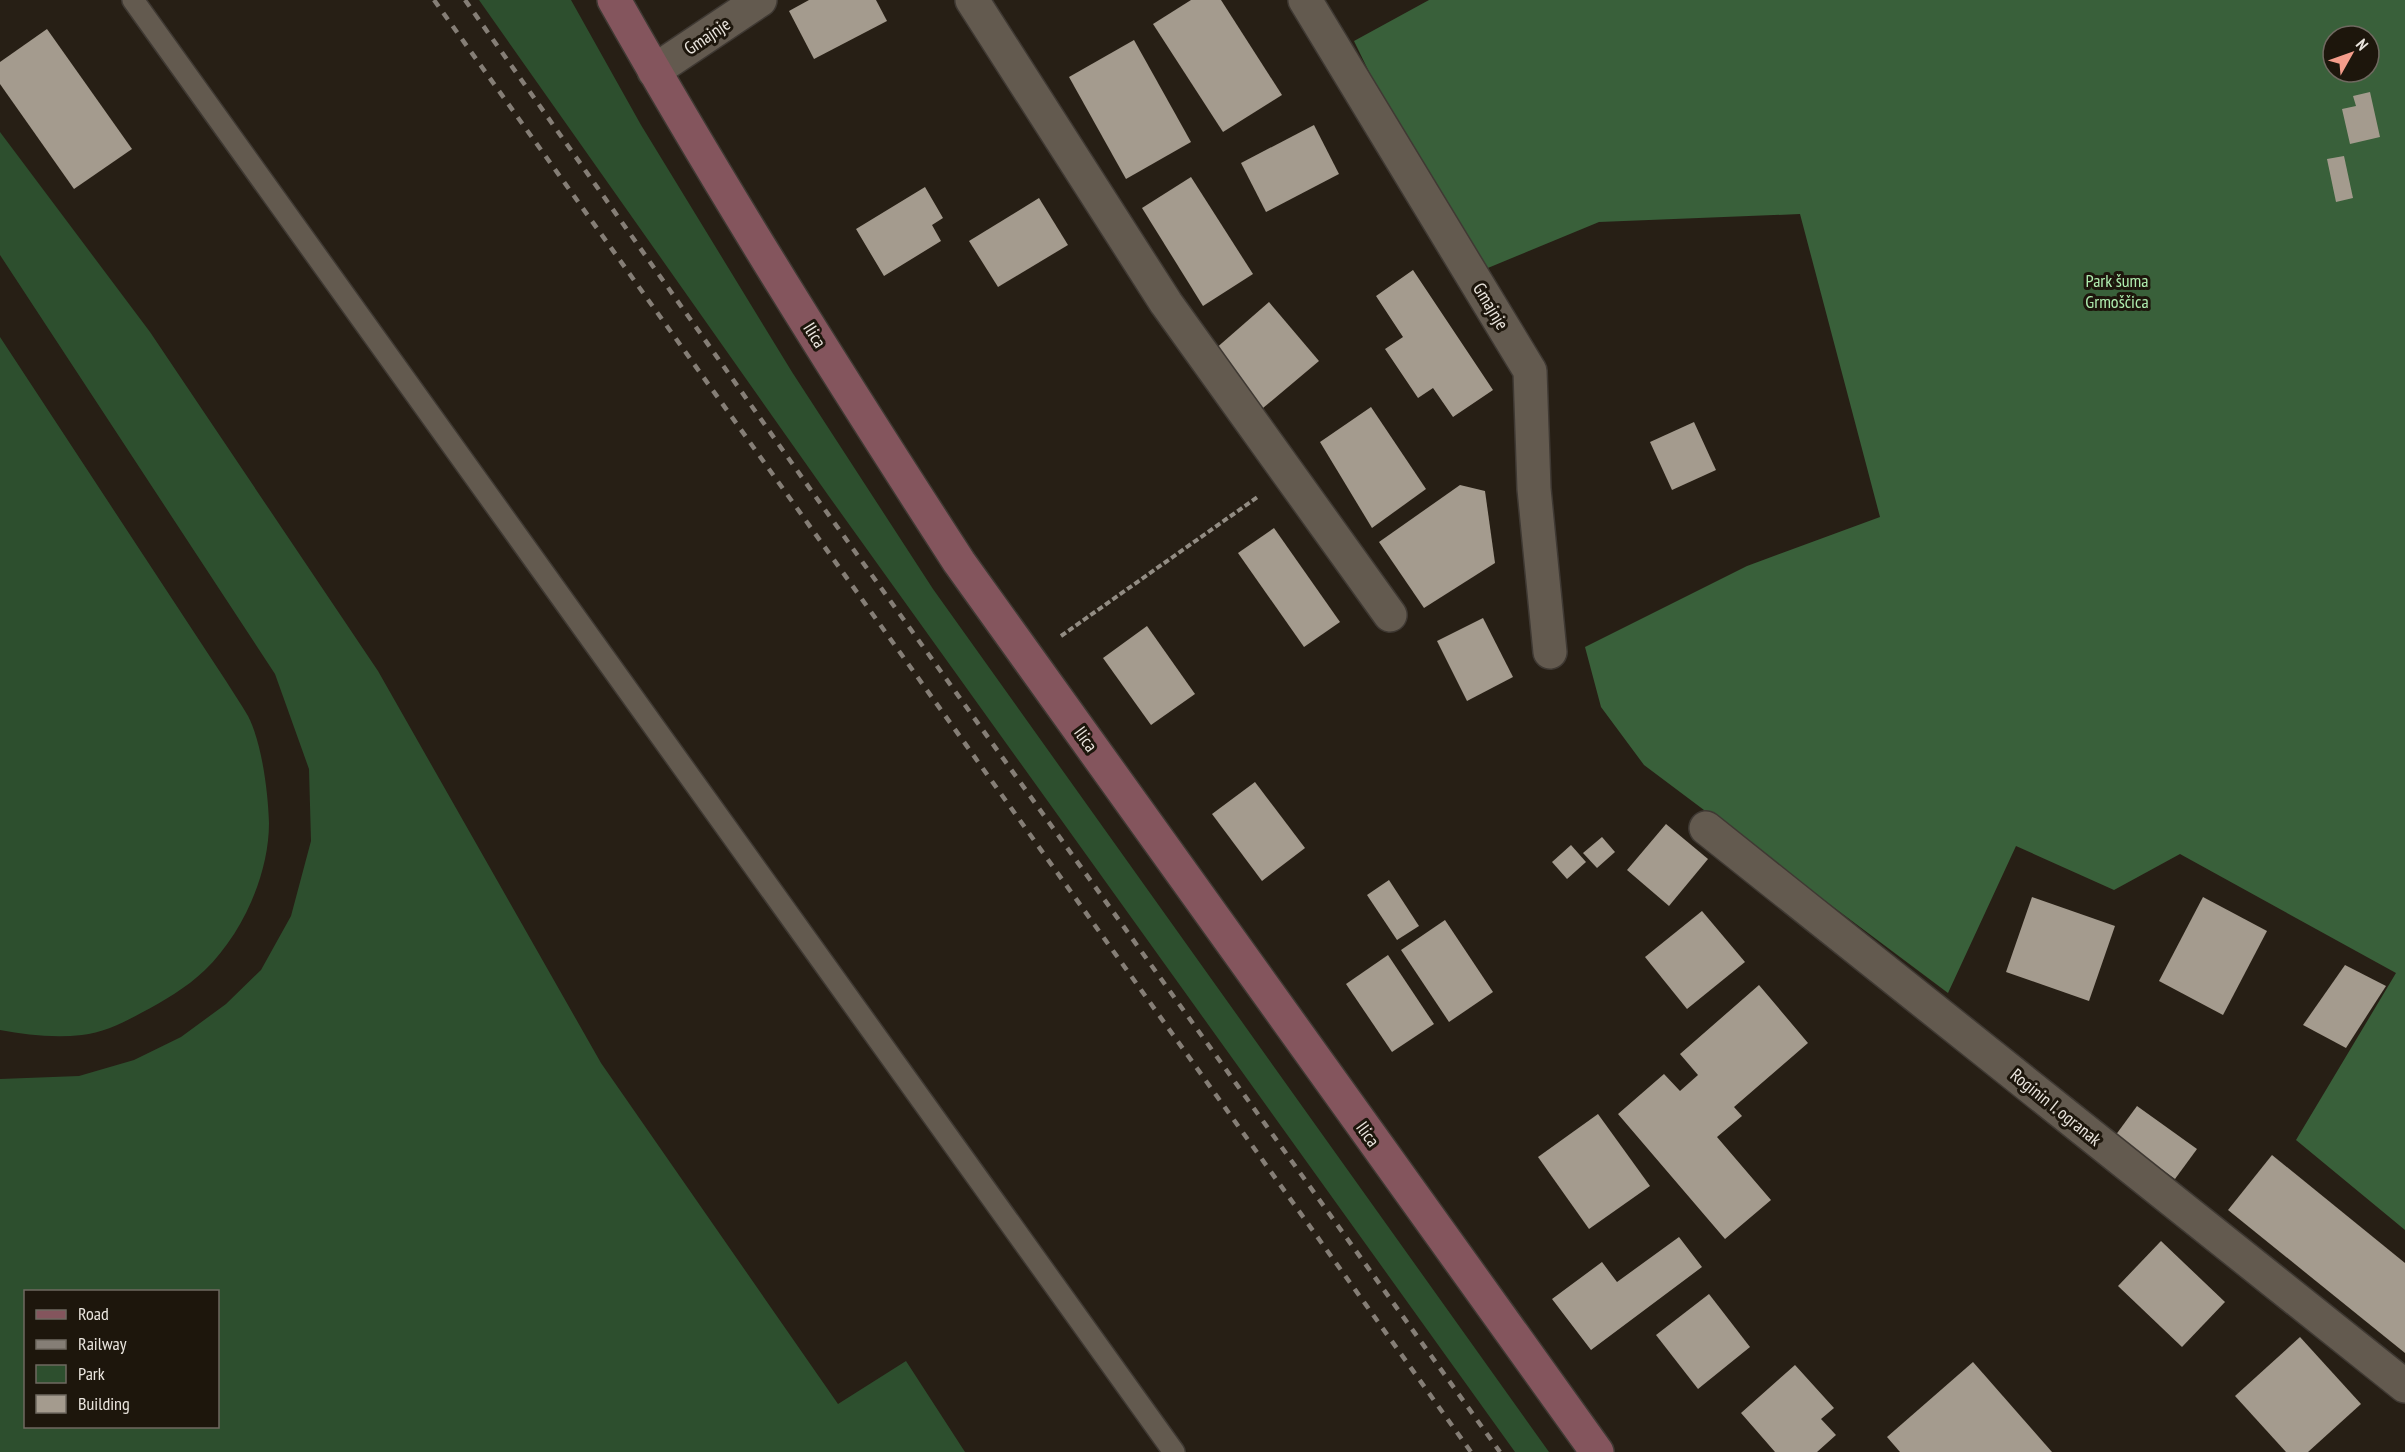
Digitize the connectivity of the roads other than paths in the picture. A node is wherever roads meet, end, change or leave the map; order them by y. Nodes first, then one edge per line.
1 (133, 0) edge
2 (614, 0) edge
3 (760, 0) edge
4 (972, 0) edge
5 (1305, 0) edge
6 (654, 72) junction
7 (1390, 615) dead end
8 (1550, 652) dead end
9 (1706, 828) dead end
10 (2405, 1386) edge
11 (1174, 1452) edge
12 (1597, 1452) edge

1 - 11 lane
2 - 6 main road, Ilica
3 - 6 street, Gmajnje
4 - 7 street
5 - 8 street, Gmajnje
6 - 12 main road, Ilica
9 - 10 street, Roginin I. ogranak

